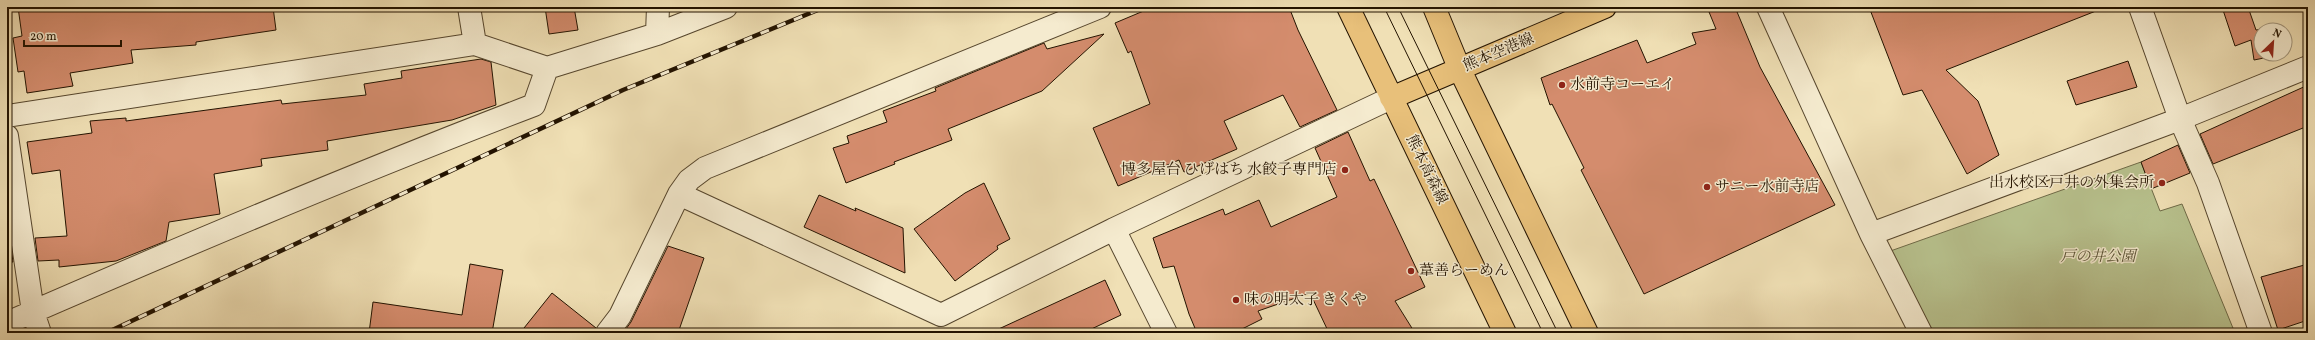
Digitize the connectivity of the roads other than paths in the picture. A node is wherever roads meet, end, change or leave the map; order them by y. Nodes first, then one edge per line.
1 (469, 7) edge
2 (658, 7) edge
3 (726, 7) edge
4 (1100, 7) edge
5 (1348, 7) edge
6 (1434, 7) edge
7 (1605, 7) edge
8 (1768, 7) edge
9 (2140, 7) edge
10 (657, 34) junction
11 (475, 44) junction
12 (2308, 67) edge
13 (547, 68) junction
14 (1460, 70) junction
15 (1391, 98) junction
16 (7, 116) edge
17 (2180, 119) junction
18 (7, 136) edge
19 (679, 194) junction
20 (1114, 229) junction
21 (1872, 234) junction
22 (33, 312) junction
23 (7, 323) edge
24 (40, 333) edge
25 (607, 333) edge
26 (1166, 333) edge
27 (1506, 333) edge
28 (1587, 333) edge
29 (1922, 333) edge
30 (2261, 333) edge

1 - 11 street
2 - 10 street
3 - 10 street
4 - 19 street
5 - 15 main road, 熊本高森線
6 - 14 main road
7 - 14 main road, 熊本空港線
8 - 21 street
9 - 17 street
10 - 13 street
11 - 13 street
11 - 16 street
12 - 17 street
13 - 22 street
14 - 15 main road, 熊本空港線
14 - 28 main road
15 - 20 street
15 - 27 main road, 熊本高森線
17 - 21 street
17 - 30 street
18 - 22 street
19 - 20 street
19 - 25 street
20 - 26 street
21 - 29 street
22 - 23 street
22 - 24 street

